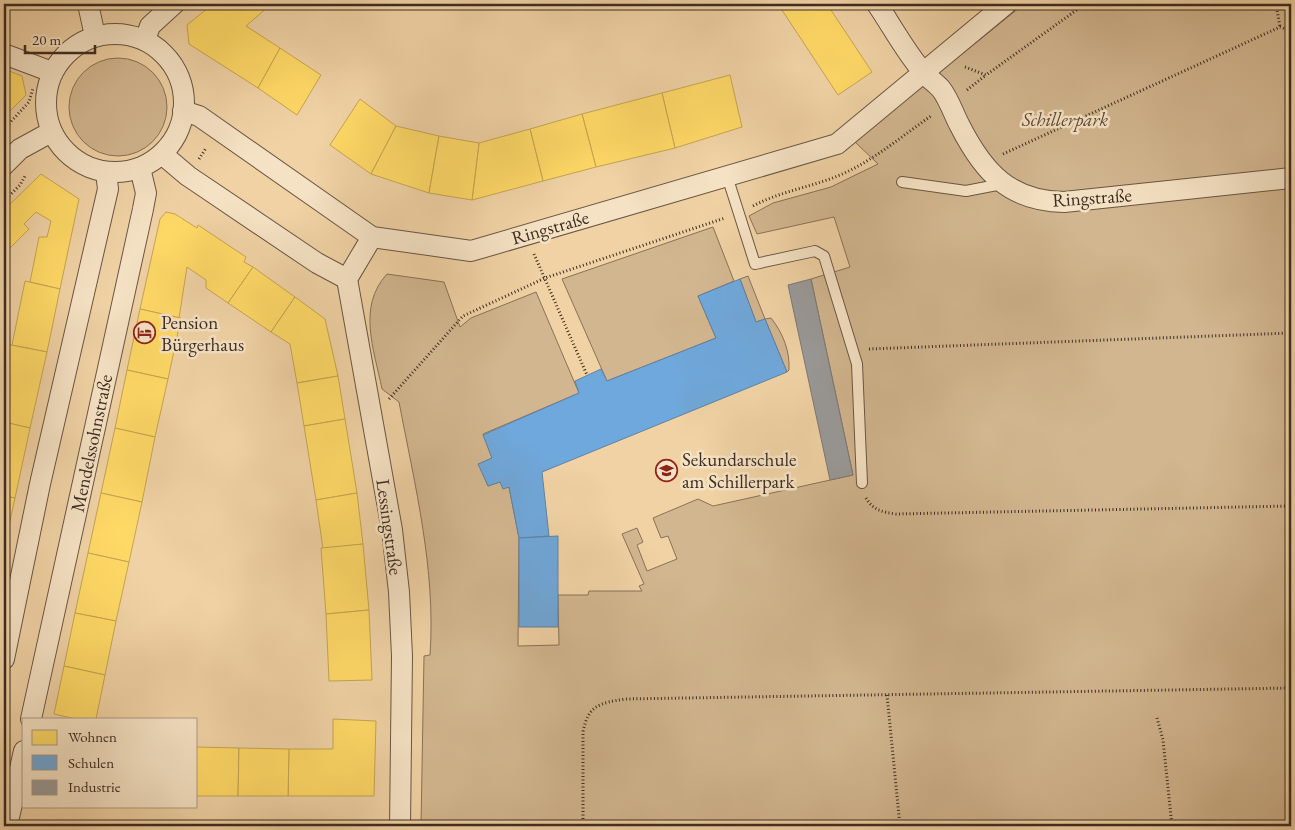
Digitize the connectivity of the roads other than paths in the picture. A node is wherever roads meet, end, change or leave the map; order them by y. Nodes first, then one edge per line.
1 (88, 4) edge
2 (174, 4) edge
3 (877, 4) edge
4 (1006, 4) edge
5 (95, 36) junction
6 (145, 40) junction
7 (4, 54) edge
8 (44, 69) junction
9 (924, 73) junction
10 (184, 111) junction
11 (51, 132) junction
12 (162, 154) junction
13 (4, 165) edge
14 (140, 168) junction
15 (106, 172) junction
16 (727, 176) junction
17 (1291, 178) edge
18 (902, 182) dead end
19 (1002, 184) junction
20 (372, 237) junction
21 (347, 279) junction
22 (862, 483) road end
23 (4, 659) edge
24 (31, 718) edge
25 (22, 760) edge
26 (7, 826) edge
27 (390, 826) edge
28 (400, 826) edge

1 - 5 street
2 - 6 street
3 - 9 street
4 - 9 street, Ringstraße
5 - 6 street
5 - 8 street
6 - 10 street
7 - 8 street
8 - 11 street
9 - 16 street, Ringstraße
9 - 19 street, Ringstraße
10 - 12 street
10 - 20 street, Ringstraße
11 - 13 street
11 - 15 street
12 - 14 street
12 - 21 street
14 - 15 street
14 - 24 street, Mendelssohnstraße
15 - 23 street, Mendelssohnstraße
16 - 20 street, Ringstraße
16 - 22 lane
17 - 19 street, Ringstraße
18 - 19 lane
20 - 21 street
21 - 28 street, Lessingstraße
25 - 26 street
27 - 28 street

